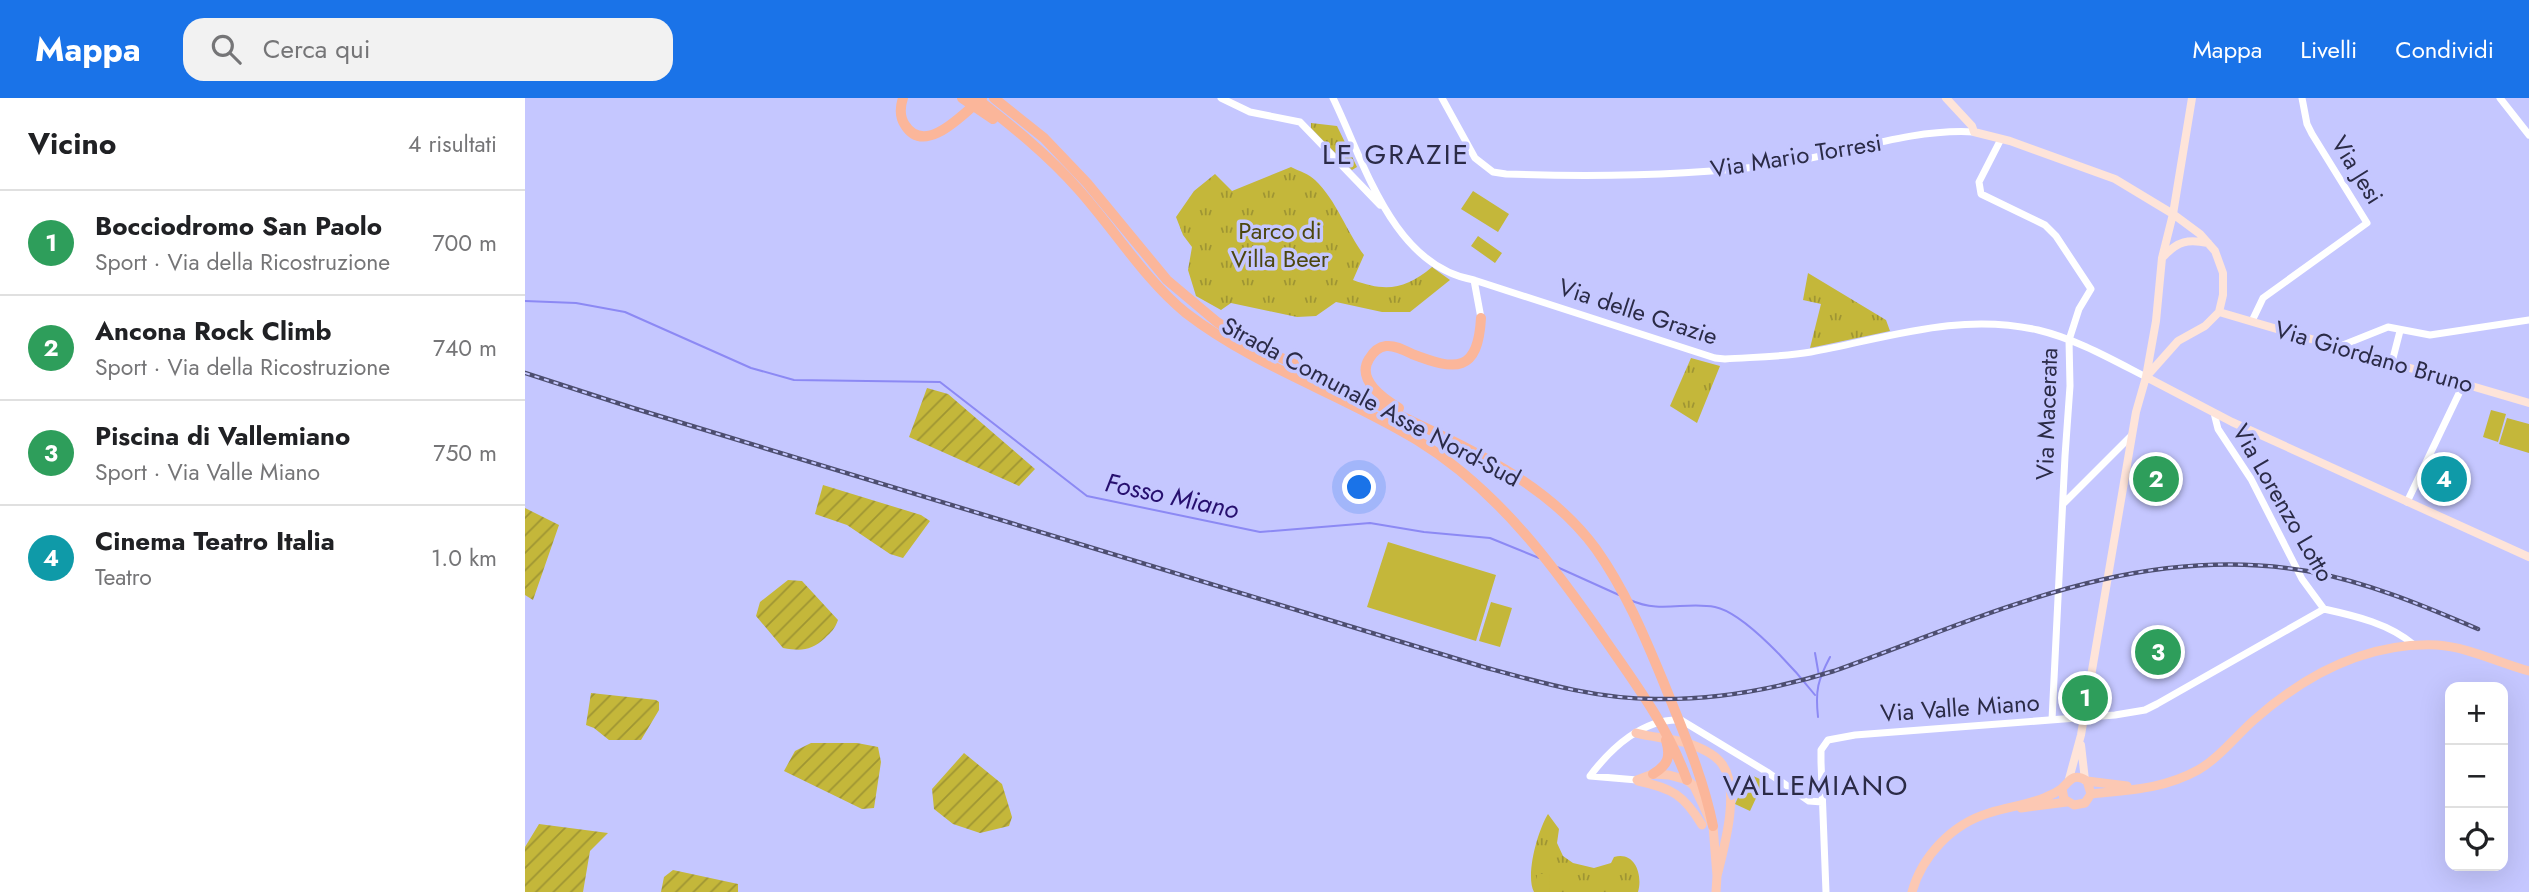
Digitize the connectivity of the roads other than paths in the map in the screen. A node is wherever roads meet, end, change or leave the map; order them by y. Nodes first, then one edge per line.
1 (903, 98) edge
2 (962, 98) edge
3 (976, 98) edge
4 (983, 98) edge
5 (994, 98) edge
6 (1221, 98) edge
7 (1333, 98) edge
8 (1442, 98) edge
9 (1946, 98) edge
10 (2192, 98) edge
11 (2302, 98) edge
12 (2500, 98) edge
13 (1973, 132) junction
14 (2529, 135) edge
15 (1028, 139) junction
16 (2001, 139) junction
17 (1386, 212) junction
18 (2173, 214) junction
19 (2208, 243) junction
20 (2162, 258) junction
21 (1474, 280) junction
22 (1187, 306) junction
23 (2219, 312) junction
24 (1481, 318) joint
25 (2529, 320) edge
26 (2252, 321) junction
27 (2400, 331) junction
28 (2069, 340) junction
29 (2338, 347) junction
30 (2392, 362) junction
31 (2146, 377) junction
32 (2464, 383) junction
33 (2529, 403) edge
34 (2214, 413) junction
35 (2132, 434) junction
36 (1447, 438) junction
37 (2407, 502) junction
38 (2063, 504) junction
39 (2529, 557) edge
40 (2325, 609) junction
41 (2414, 645) junction
42 (2529, 671) edge
43 (2052, 720) junction
44 (1636, 733) junction
45 (1673, 751) junction
46 (2078, 764) junction
47 (1653, 774) junction
48 (2069, 779) junction
49 (1637, 780) junction
50 (1687, 780) junction
51 (2091, 786) junction
52 (2063, 788) junction
53 (1822, 802) junction
54 (2046, 802) junction
55 (2067, 802) junction
56 (1707, 826) junction
57 (1717, 876) junction
58 (1716, 892) edge
59 (1826, 892) edge
60 (1912, 892) edge

1 - 4 highway
2 - 15 highway
3 - 15 highway, Strada Comunale Asse Nord-Sud
5 - 22 highway, Strada Comunale Asse Nord-Sud
6 - 17 street
7 - 17 street, Via delle Grazie
8 - 13 street, Via Mario Torresi
9 - 13 main road
10 - 18 main road
11 - 26 street, Via Jesi
12 - 14 street
13 - 16 main road, Via Mario Torresi
15 - 22 highway, Strada Comunale Asse Nord-Sud
16 - 18 main road, Via Mario Torresi
16 - 28 street, Via Macerata
17 - 21 street, Via delle Grazie
18 - 19 main road, Via Mario Torresi
18 - 20 main road
19 - 20 main road
19 - 23 main road
20 - 31 main road
21 - 24 street
21 - 28 street, Via delle Grazie
22 - 36 highway, Strada Comunale Asse Nord-Sud
22 - 45 highway, Strada Comunale Asse Nord-Sud
23 - 26 main road, Via Giordano Bruno
23 - 31 main road
24 - 36 highway
25 - 27 street
26 - 29 main road, Via Giordano Bruno
27 - 29 street
27 - 30 street
28 - 31 street, Via delle Grazie
28 - 38 street, Via Macerata
29 - 30 main road, Via Giordano Bruno
30 - 32 main road, Via Giordano Bruno
31 - 34 main road
31 - 35 main road
32 - 33 main road, Via Giordano Bruno
32 - 37 street
34 - 37 main road
34 - 40 street, Via Lorenzo Lotto
35 - 38 street, Via Macerata
35 - 46 main road
36 - 56 highway, Strada Comunale Asse Nord-Sud
37 - 39 main road
38 - 43 street, Via Macerata
40 - 41 street
40 - 43 street, Via Valle Miano
41 - 42 main road
41 - 51 main road
43 - 53 street, Via Valle Miano
44 - 49 street
44 - 53 street
44 - 57 main road
45 - 47 highway
45 - 50 highway, Strada Comunale Asse Nord-Sud
46 - 48 main road
46 - 51 main road
47 - 49 main road
47 - 50 main road
48 - 51 main road
48 - 52 main road
49 - 56 main road
50 - 56 main road
51 - 55 main road
52 - 54 main road
52 - 55 main road
53 - 59 street, Via Valle Miano
54 - 55 main road
54 - 60 main road
56 - 57 main road
57 - 58 main road

